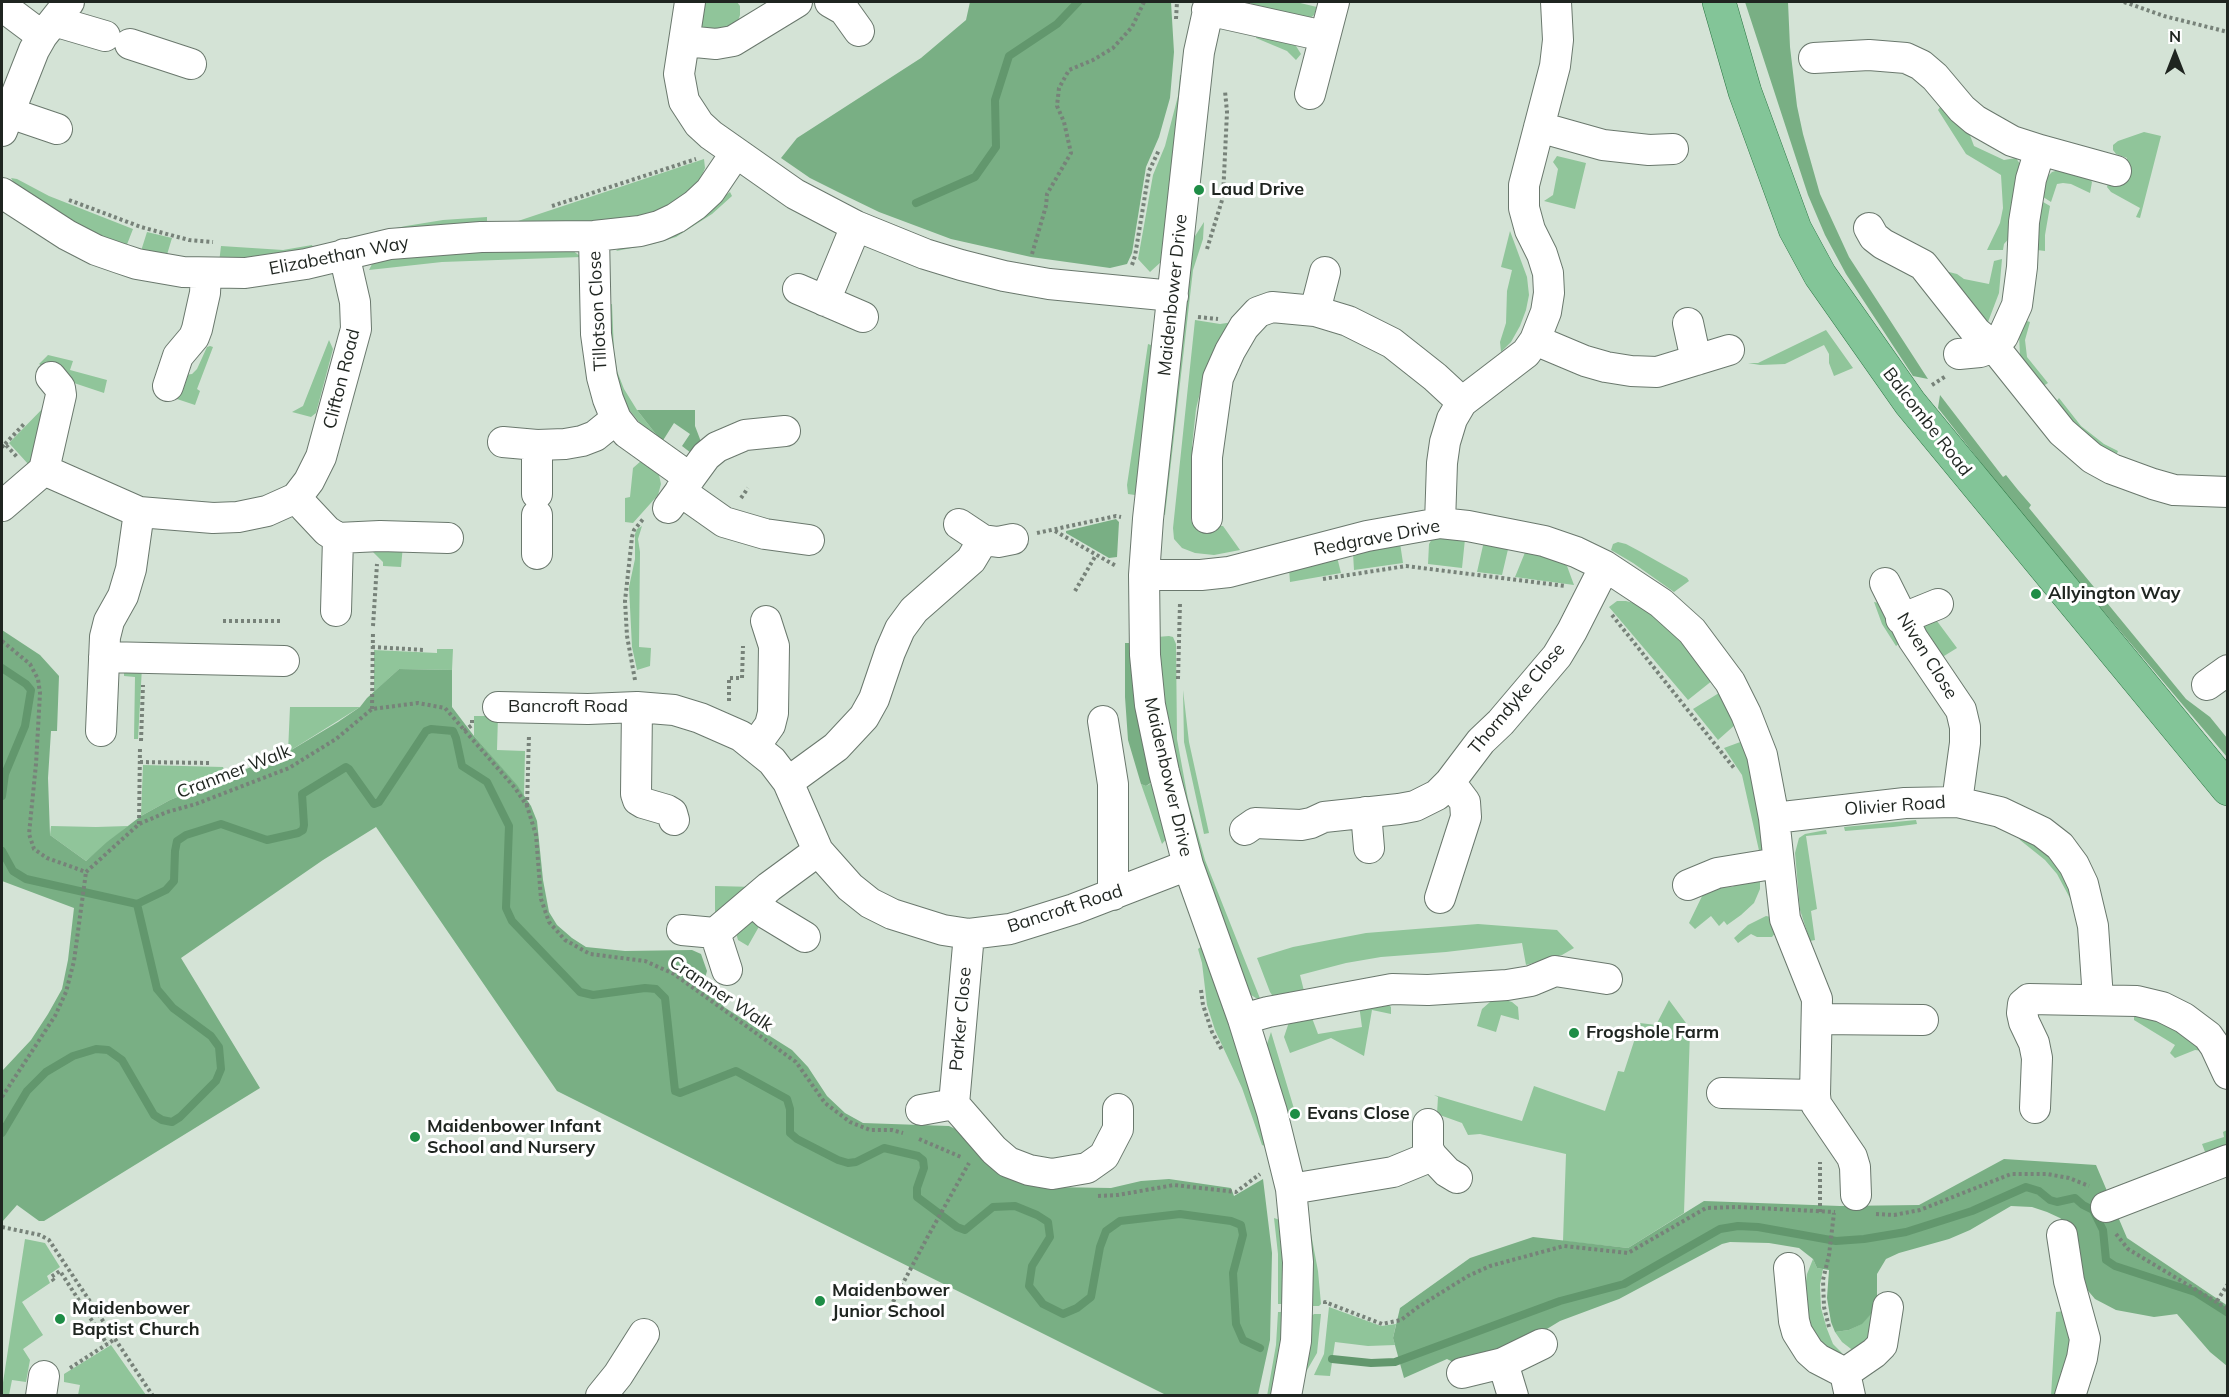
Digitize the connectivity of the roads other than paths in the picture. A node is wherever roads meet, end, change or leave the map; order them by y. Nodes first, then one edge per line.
1 (690, 2) edge
2 (797, 2) edge
3 (831, 2) edge
4 (1335, 2) edge
5 (1556, 2) edge
6 (1719, 2) edge
7 (2, 6) edge
8 (1208, 6) edge
9 (755, 12) edge
10 (55, 19) edge
11 (859, 31) dead end
12 (1324, 36) junction
13 (685, 41) junction
14 (1814, 58) dead end
15 (191, 64) dead end
16 (1310, 94) dead end
17 (6, 122) edge
18 (1539, 127) junction
19 (57, 129) dead end
20 (1673, 149) dead end
21 (2040, 150) junction
22 (735, 154) junction
23 (2116, 171) dead end
24 (2, 193) edge
25 (856, 226) junction
26 (1869, 228) dead end
27 (594, 236) junction
28 (344, 254) junction
29 (1325, 272) dead end
30 (206, 273) junction
31 (1173, 296) junction
32 (1315, 311) junction
33 (863, 317) dead end
34 (1688, 323) dead end
35 (1535, 340) junction
36 (1994, 346) junction
37 (1729, 350) dead end
38 (1959, 354) dead end
39 (1696, 360) junction
40 (51, 377) dead end
41 (168, 386) dead end
42 (1462, 402) junction
43 (616, 419) junction
44 (785, 431) dead end
45 (503, 442) dead end
46 (537, 445) junction
47 (44, 470) junction
48 (686, 483) junction
49 (2228, 492) edge
50 (296, 498) junction
51 (2, 506) edge
52 (139, 512) junction
53 (1207, 518) dead end
54 (1440, 523) junction
55 (349, 538) junction
56 (448, 538) dead end
57 (1013, 538) dead end
58 (809, 540) dead end
59 (537, 554) dead end
60 (1605, 566) junction
61 (1133, 572) junction
62 (1886, 584) dead end
63 (1938, 604) dead end
64 (336, 611) dead end
65 (1901, 619) junction
66 (770, 634) road end
67 (104, 657) junction
68 (284, 661) dead end
69 (498, 706) dead end
70 (637, 707) junction
71 (1103, 721) dead end
72 (101, 731) dead end
73 (755, 746) junction
74 (788, 782) junction
75 (1444, 789) junction
76 (2228, 789) edge
77 (1958, 802) junction
78 (1366, 812) junction
79 (1774, 818) junction
80 (674, 820) dead end
81 (1245, 830) dead end
82 (1369, 848) dead end
83 (818, 851) junction
84 (1778, 863) junction
85 (1188, 865) junction
86 (1689, 885) dead end
87 (1113, 895) junction
88 (1440, 898) dead end
89 (753, 901) junction
90 (682, 930) dead end
91 (715, 933) junction
92 (969, 934) junction
93 (805, 937) dead end
94 (727, 970) dead end
95 (1607, 979) dead end
96 (2098, 999) junction
97 (1243, 1019) junction
98 (1817, 1019) junction
99 (1923, 1020) dead end
100 (2227, 1071) edge
101 (1722, 1093) dead end
102 (1815, 1095) junction
103 (954, 1104) junction
104 (2036, 1108) dead end
105 (1118, 1109) dead end
106 (1428, 1124) dead end
107 (915, 1128) road end
108 (1432, 1156) junction
109 (2228, 1160) edge
110 (1457, 1178) dead end
111 (1291, 1189) junction
112 (1856, 1195) dead end
113 (2106, 1207) dead end
114 (2062, 1235) dead end
115 (1789, 1268) dead end
116 (1888, 1307) dead end
117 (644, 1334) dead end
118 (1542, 1344) dead end
119 (1503, 1363) junction
120 (1462, 1373) dead end
121 (1848, 1384) edge
122 (601, 1395) edge
123 (1286, 1395) edge
124 (1513, 1395) edge
125 (2070, 1395) edge

1 - 13 street
2 - 9 street
3 - 11 street
4 - 12 street
5 - 18 street
6 - 76 main road, Balcombe Road
7 - 10 street
8 - 12 street
8 - 31 street, Maidenbower Drive
9 - 13 street
10 - 15 street
10 - 17 street
12 - 16 street
13 - 22 street
14 - 21 street
17 - 19 street
18 - 20 street
18 - 35 street
21 - 23 street
21 - 36 street
22 - 25 street
22 - 27 street, Elizabethan Way
24 - 30 street, Elizabethan Way
25 - 31 street
25 - 33 street
26 - 36 street
27 - 28 street, Elizabethan Way
27 - 43 street, Tillotson Close
28 - 30 street, Elizabethan Way
28 - 50 street, Clifton Road
29 - 32 street
30 - 41 street
31 - 61 street, Maidenbower Drive
32 - 42 street
32 - 53 street
34 - 39 street
35 - 39 street
35 - 42 street
36 - 38 street
36 - 49 street
37 - 39 street
40 - 47 street
42 - 54 street
43 - 46 street
43 - 48 street, Tillotson Close
44 - 48 street
45 - 46 street
46 - 59 street
47 - 51 street
47 - 52 street, Clifton Road
48 - 58 street, Tillotson Close
50 - 52 street, Clifton Road
50 - 55 street
52 - 67 street
54 - 60 street, Redgrave Drive
54 - 61 street, Redgrave Drive
55 - 56 street
55 - 64 street
57 - 74 street
60 - 75 street, Thorndyke Close
60 - 79 street, Redgrave Drive
61 - 85 street, Maidenbower Drive
62 - 65 street, Niven Close
63 - 65 street
65 - 77 street, Niven Close
66 - 73 street
67 - 68 street
67 - 72 street
69 - 70 street, Bancroft Road
70 - 73 street, Bancroft Road
70 - 80 street, Bancroft Road
71 - 87 street
73 - 74 street, Bancroft Road
74 - 83 street, Bancroft Road
75 - 78 street
75 - 88 street
77 - 79 street, Olivier Road
77 - 96 street, Olivier Road
78 - 81 street
78 - 82 street
79 - 84 street, Redgrave Drive
83 - 89 street
83 - 92 street, Bancroft Road
84 - 86 street
84 - 98 street, Redgrave Drive
85 - 87 street, Bancroft Road
85 - 97 street, Maidenbower Drive
87 - 92 street, Bancroft Road
89 - 91 street
89 - 93 street
90 - 91 street
91 - 94 street
92 - 103 street, Parker Close
95 - 97 street
96 - 100 street
96 - 104 street
97 - 111 street, Maidenbower Drive
98 - 99 street
98 - 102 street, Redgrave Drive
101 - 102 street
102 - 112 street, Redgrave Drive
103 - 105 street
103 - 107 street
106 - 108 street
108 - 110 street
108 - 111 street
109 - 113 street
111 - 123 street, Maidenbower Drive
114 - 125 street
115 - 121 street
116 - 121 street
117 - 122 street
118 - 119 street
119 - 120 street
119 - 124 street

